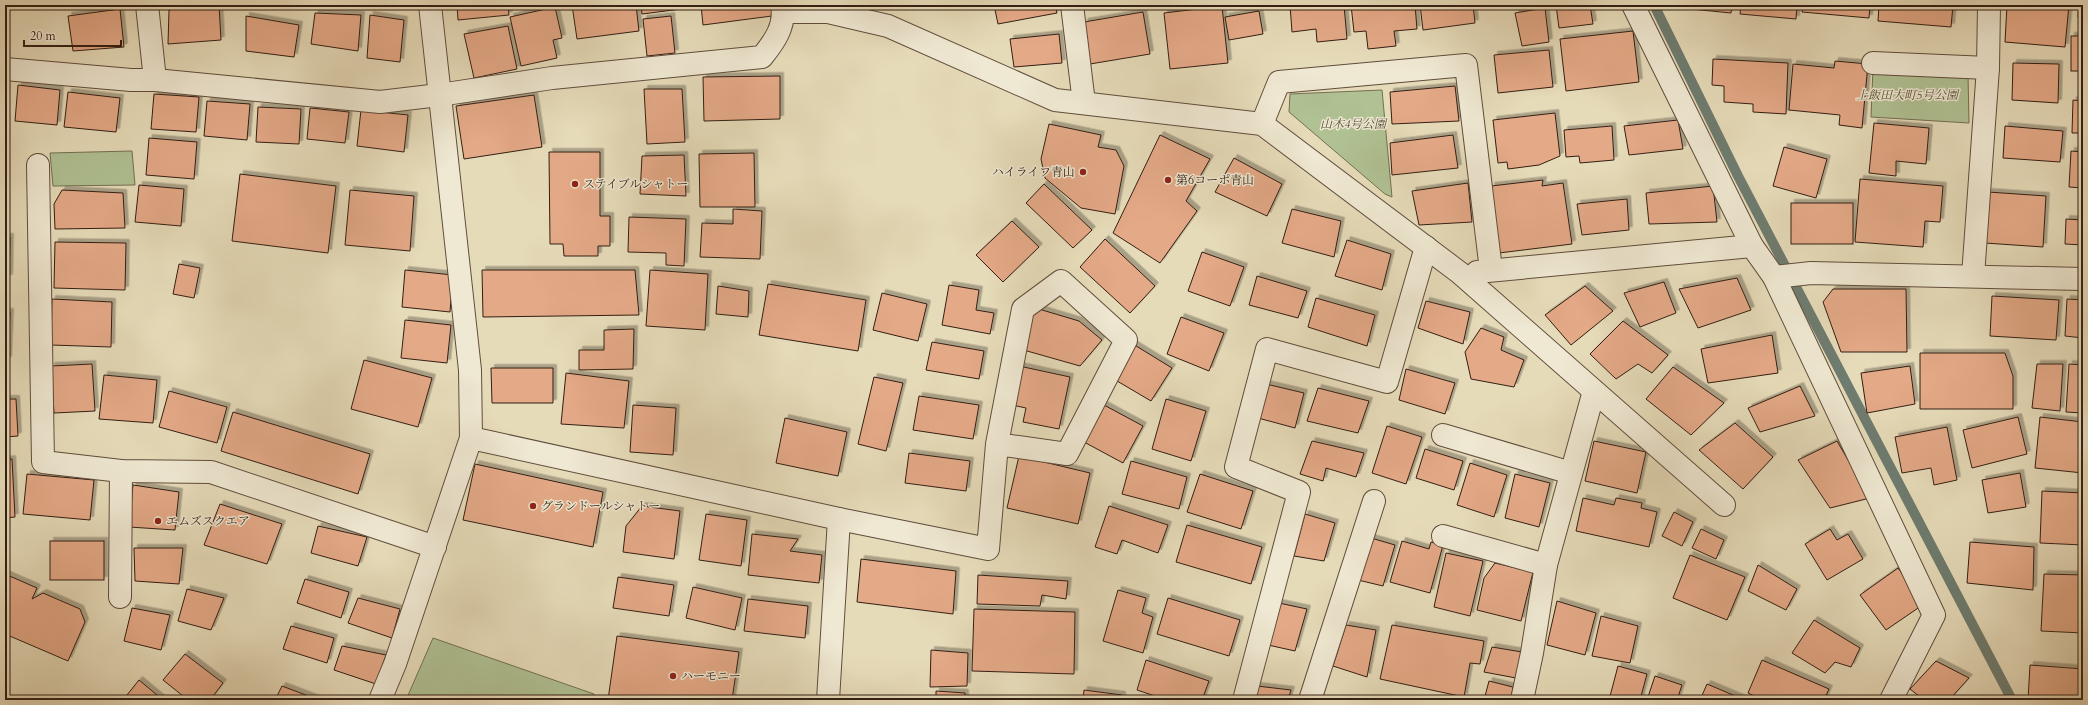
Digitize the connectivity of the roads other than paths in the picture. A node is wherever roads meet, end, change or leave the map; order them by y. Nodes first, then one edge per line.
1 (147, 5) edge
2 (430, 5) edge
3 (1072, 5) edge
4 (1633, 5) edge
5 (1989, 5) edge
6 (783, 8) edge
7 (1873, 63) dead end
8 (1988, 68) junction
9 (5, 70) edge
10 (155, 80) junction
11 (439, 96) junction
12 (1084, 103) junction
13 (1262, 124) junction
14 (38, 165) dead end
15 (1752, 246) junction
16 (1426, 247) junction
17 (1491, 270) junction
18 (1460, 273) junction
19 (1779, 276) junction
20 (1973, 276) junction
21 (2083, 279) edge
22 (1594, 390) junction
23 (1443, 435) dead end
24 (471, 438) junction
25 (996, 444) junction
26 (121, 471) junction
27 (1571, 473) junction
28 (1374, 501) dead end
29 (1724, 506) dead end
30 (839, 519) junction
31 (1443, 536) dead end
32 (435, 547) junction
33 (1546, 565) junction
34 (120, 597) dead end
35 (380, 700) edge
36 (828, 700) edge
37 (1244, 700) edge
38 (1310, 700) edge
39 (1522, 700) edge
40 (1891, 700) edge

1 - 10 street
2 - 11 street
3 - 12 street
4 - 15 street
5 - 8 street
6 - 11 street
6 - 12 street
7 - 8 street
8 - 20 street
9 - 10 street
10 - 11 street
11 - 24 street
12 - 13 street
13 - 16 street
13 - 17 street
14 - 26 street
15 - 17 street
15 - 19 street
16 - 18 street
16 - 37 street
17 - 18 street
18 - 22 street
19 - 20 street
19 - 40 street
20 - 21 street
22 - 27 street
22 - 29 street
23 - 27 street
24 - 30 street
24 - 32 street
25 - 25 street
25 - 30 street
26 - 32 street
26 - 34 street
27 - 33 street
28 - 38 street
30 - 36 street
31 - 33 street
32 - 35 street
33 - 39 street

